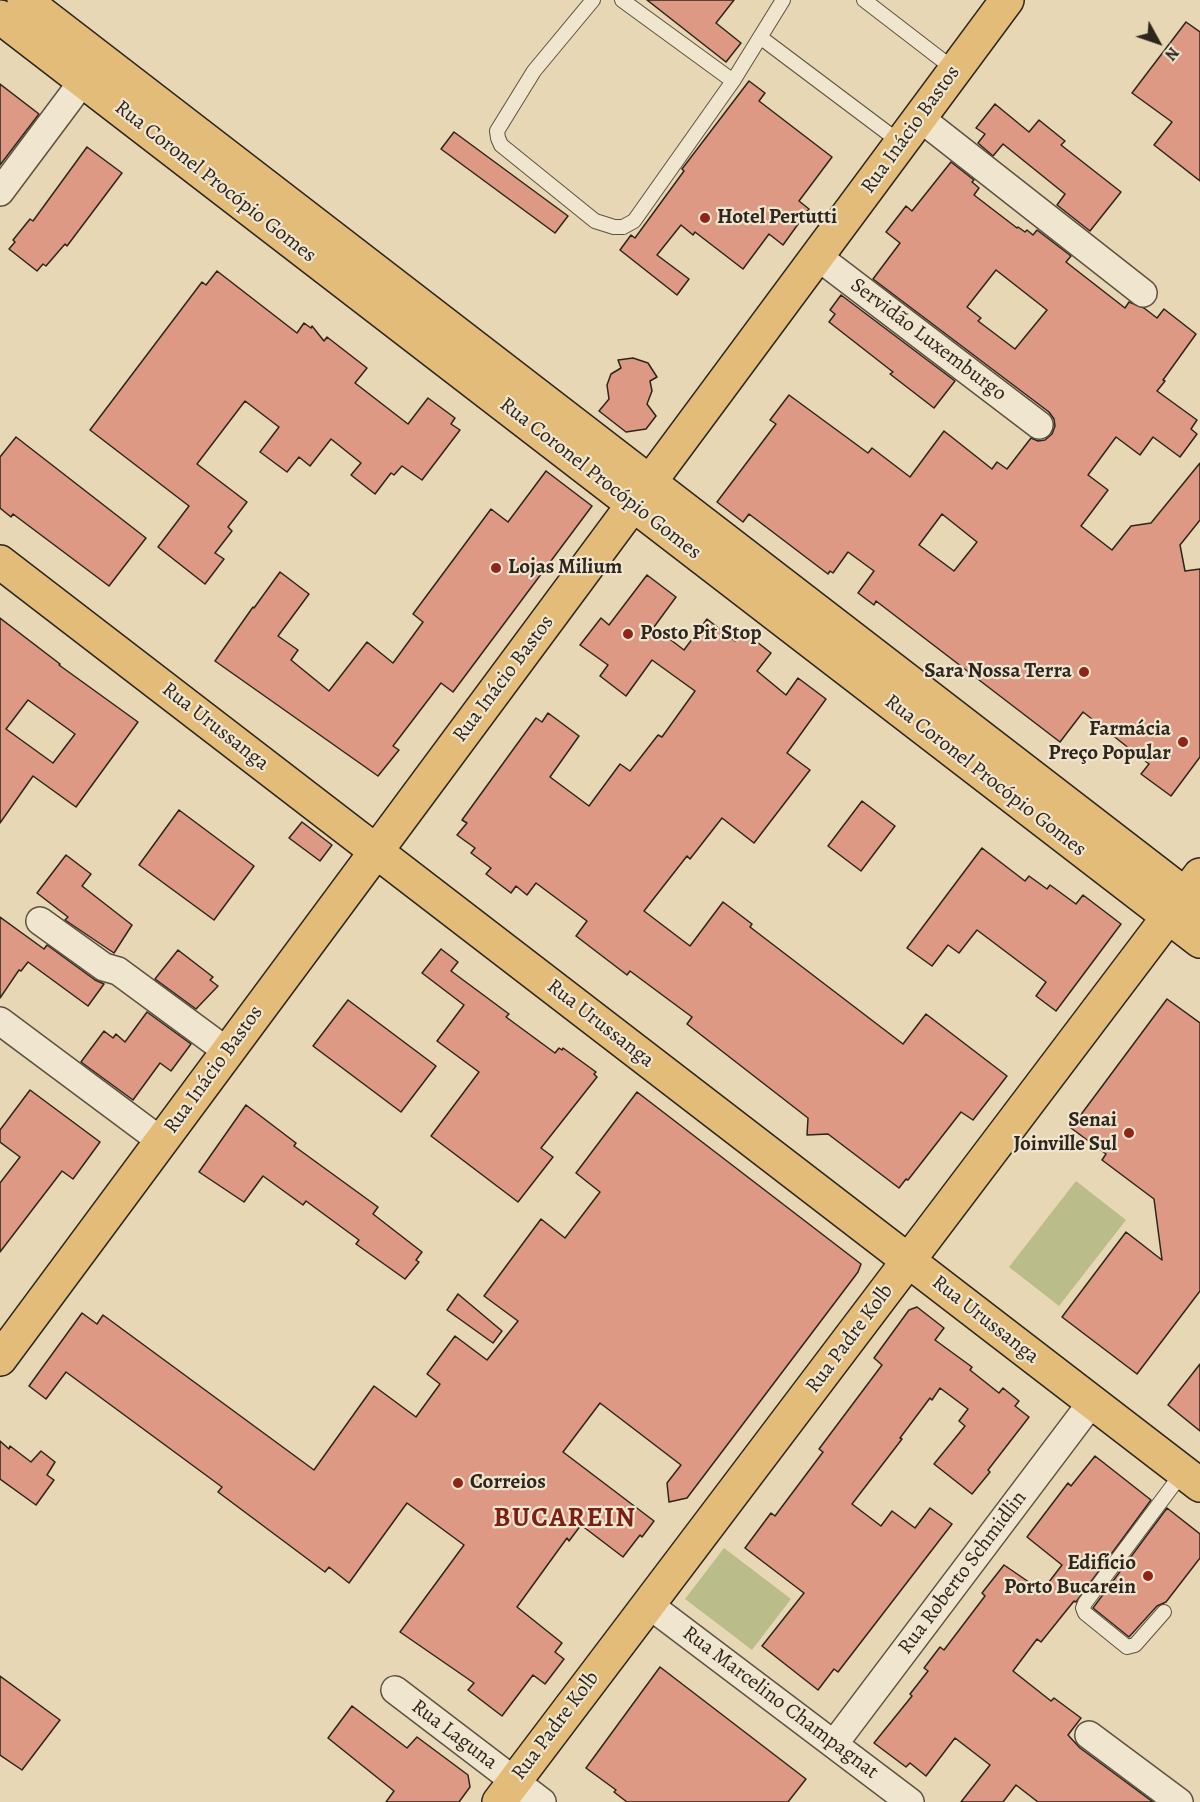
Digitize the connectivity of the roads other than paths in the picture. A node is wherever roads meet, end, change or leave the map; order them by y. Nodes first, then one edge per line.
1 (24, 0) edge
2 (593, 0) edge
3 (622, 0) edge
4 (783, 0) edge
5 (864, 0) edge
6 (1007, 0) edge
7 (0, 17) edge
8 (760, 37) junction
9 (955, 70) junction
10 (83, 81) junction
11 (733, 81) junction
12 (910, 130) junction
13 (0, 192) edge
14 (817, 256) junction
15 (1143, 293) dead end
16 (1039, 424) dead end
17 (641, 493) junction
18 (0, 562) edge
19 (376, 852) junction
20 (1188, 898) edge
21 (40, 921) dead end
22 (1200, 941) edge
23 (0, 1021) edge
24 (228, 1052) junction
25 (161, 1141) junction
26 (909, 1260) junction
27 (0, 1359) edge
28 (1092, 1402) junction
29 (1191, 1478) edge
30 (648, 1604) junction
31 (1164, 1612) dead end
32 (395, 1690) dead end
33 (1089, 1735) dead end
34 (834, 1744) junction
35 (507, 1792) edge
36 (542, 1802) edge
37 (910, 1802) edge
38 (1179, 1802) edge

1 - 17 main road, Rua Coronel Procópio Gomes
2 - 11 lane
3 - 11 lane
4 - 8 lane
5 - 9 lane
6 - 9 main road, Rua Inácio Bastos
7 - 10 main road, Rua Coronel Procópio Gomes
8 - 11 lane
8 - 12 lane
9 - 12 main road, Rua Inácio Bastos
10 - 13 street
10 - 17 main road, Rua Coronel Procópio Gomes
12 - 14 main road, Rua Inácio Bastos
12 - 15 street
14 - 16 street, Servidão Luxemburgo
14 - 17 main road, Rua Inácio Bastos
17 - 19 main road, Rua Inácio Bastos
17 - 20 main road, Rua Coronel Procópio Gomes
18 - 19 main road, Rua Urussanga
19 - 24 main road, Rua Inácio Bastos
19 - 26 main road, Rua Urussanga
20 - 22 main road, Rua Coronel Procópio Gomes
20 - 26 main road, Rua Padre Kolb
21 - 24 street
23 - 25 street
24 - 25 main road, Rua Inácio Bastos
25 - 27 main road, Rua Inácio Bastos
26 - 28 main road, Rua Urussanga
26 - 30 main road, Rua Padre Kolb
28 - 29 main road, Rua Urussanga
28 - 34 street, Rua Roberto Schmidlin
29 - 31 lane
30 - 34 street, Rua Marcelino Champagnat
30 - 35 main road, Rua Padre Kolb
32 - 35 street, Rua Laguna
33 - 38 street
34 - 37 street, Rua Marcelino Champagnat
35 - 36 street, Rua Laguna

